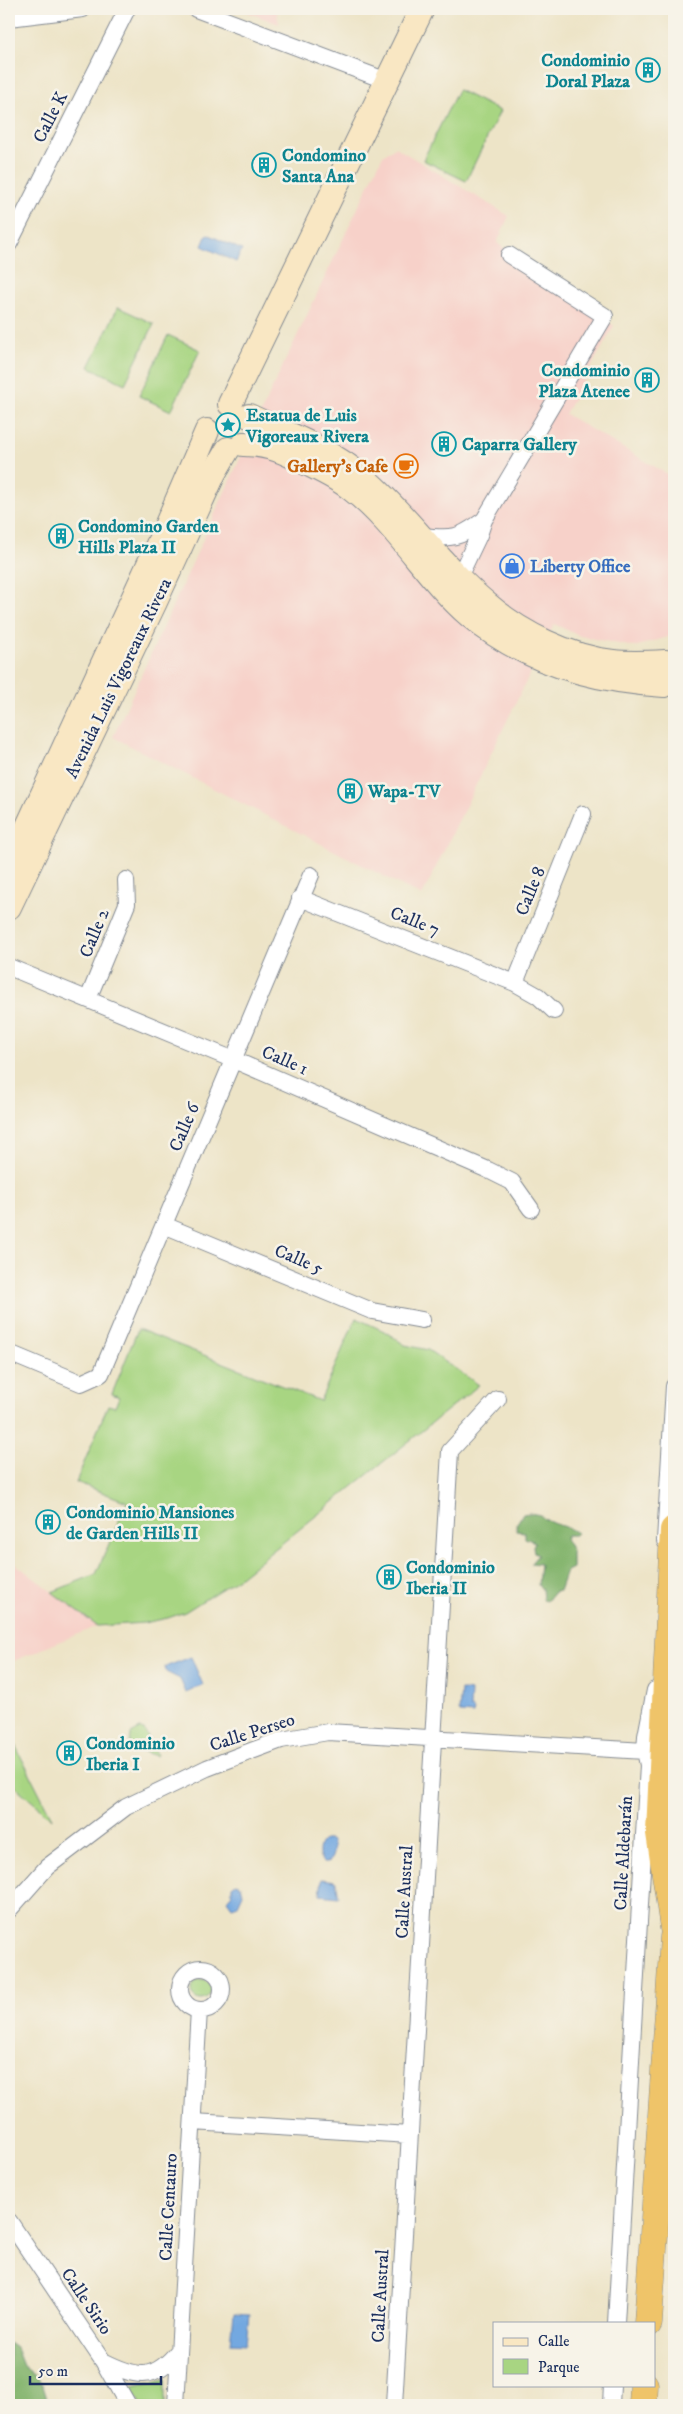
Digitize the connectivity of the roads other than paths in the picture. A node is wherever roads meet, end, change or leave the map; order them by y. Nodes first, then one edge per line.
1 (83, 9) edge
2 (127, 9) edge
3 (196, 9) edge
4 (422, 9) edge
5 (9, 18) edge
6 (387, 81) junction
7 (9, 244) edge
8 (508, 254) dead end
9 (239, 410) junction
10 (207, 431) junction
11 (236, 446) junction
12 (484, 520) junction
13 (422, 536) junction
14 (459, 577) junction
15 (674, 665) edge
16 (674, 682) edge
17 (583, 814) dead end
18 (9, 867) edge
19 (310, 875) dead end
20 (126, 880) dead end
21 (300, 898) junction
22 (9, 907) edge
23 (9, 967) edge
24 (515, 983) junction
25 (88, 998) junction
26 (554, 1012) dead end
27 (234, 1060) junction
28 (531, 1209) dead end
29 (164, 1225) junction
30 (422, 1320) dead end
31 (9, 1353) edge
32 (674, 1386) edge
33 (498, 1399) dead end
34 (674, 1530) edge
35 (433, 1738) junction
36 (645, 1751) junction
37 (9, 1910) edge
38 (674, 1928) edge
39 (674, 1937) edge
40 (199, 2010) dead end
41 (193, 2122) junction
42 (410, 2135) junction
43 (9, 2222) edge
44 (616, 2322) edge
45 (648, 2322) edge
46 (180, 2350) junction
47 (103, 2361) junction
48 (612, 2386) edge
49 (644, 2386) edge
50 (128, 2405) edge
51 (176, 2405) edge
52 (394, 2405) edge
53 (611, 2405) edge
54 (643, 2405) edge

1 - 5 street
2 - 7 street, Calle K
3 - 6 street
4 - 6 main road
6 - 9 main road
8 - 12 street
9 - 10 main road
9 - 11 main road
9 - 13 main road
10 - 11 main road
10 - 18 main road, Avenida Luis Vigoreaux Rivera
11 - 16 main road
11 - 22 main road, Avenida Luis Vigoreaux Rivera
12 - 13 street
12 - 14 street
13 - 14 main road
14 - 15 main road
17 - 24 street, Calle 8
19 - 21 street, Calle 6
20 - 25 street, Calle 2
21 - 24 street, Calle 7
21 - 27 street, Calle 6
23 - 25 street, Calle 1
24 - 26 street, Calle 7
25 - 27 street, Calle 1
27 - 28 street, Calle 1
27 - 29 street, Calle 6
29 - 30 street, Calle 5
29 - 31 street, Calle 6
32 - 36 street, Calle Aldebarán
33 - 35 street, Calle Austral
34 - 38 highway
35 - 36 street, Calle Perseo
35 - 37 street, Calle Perseo
35 - 42 street, Calle Austral
36 - 44 street, Calle Aldebarán
39 - 45 highway
40 - 41 street, Calle Centauro
41 - 42 street
41 - 46 street, Calle Centauro
42 - 52 street, Calle Austral
43 - 47 street, Calle Sirio
46 - 47 street
46 - 51 street, Calle Centauro
47 - 50 street, Calle Sirio
48 - 53 street
49 - 54 highway

